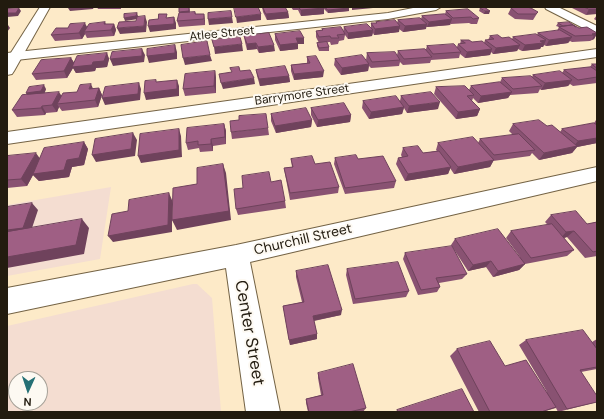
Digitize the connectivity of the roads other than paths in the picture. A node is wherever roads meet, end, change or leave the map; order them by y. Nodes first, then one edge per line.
1 (45, 7) edge
2 (436, 7) edge
3 (550, 7) edge
4 (597, 31) edge
5 (597, 53) edge
6 (12, 57) edge
7 (7, 71) edge
8 (7, 138) edge
9 (597, 174) edge
10 (236, 255) junction
11 (7, 301) edge
12 (263, 412) edge

1 - 6 street
2 - 6 street, Atlee Street
3 - 4 street
5 - 8 street, Barrymore Street
6 - 7 street
9 - 10 street, Churchill Street
10 - 11 street, Churchill Street
10 - 12 street, Center Street

